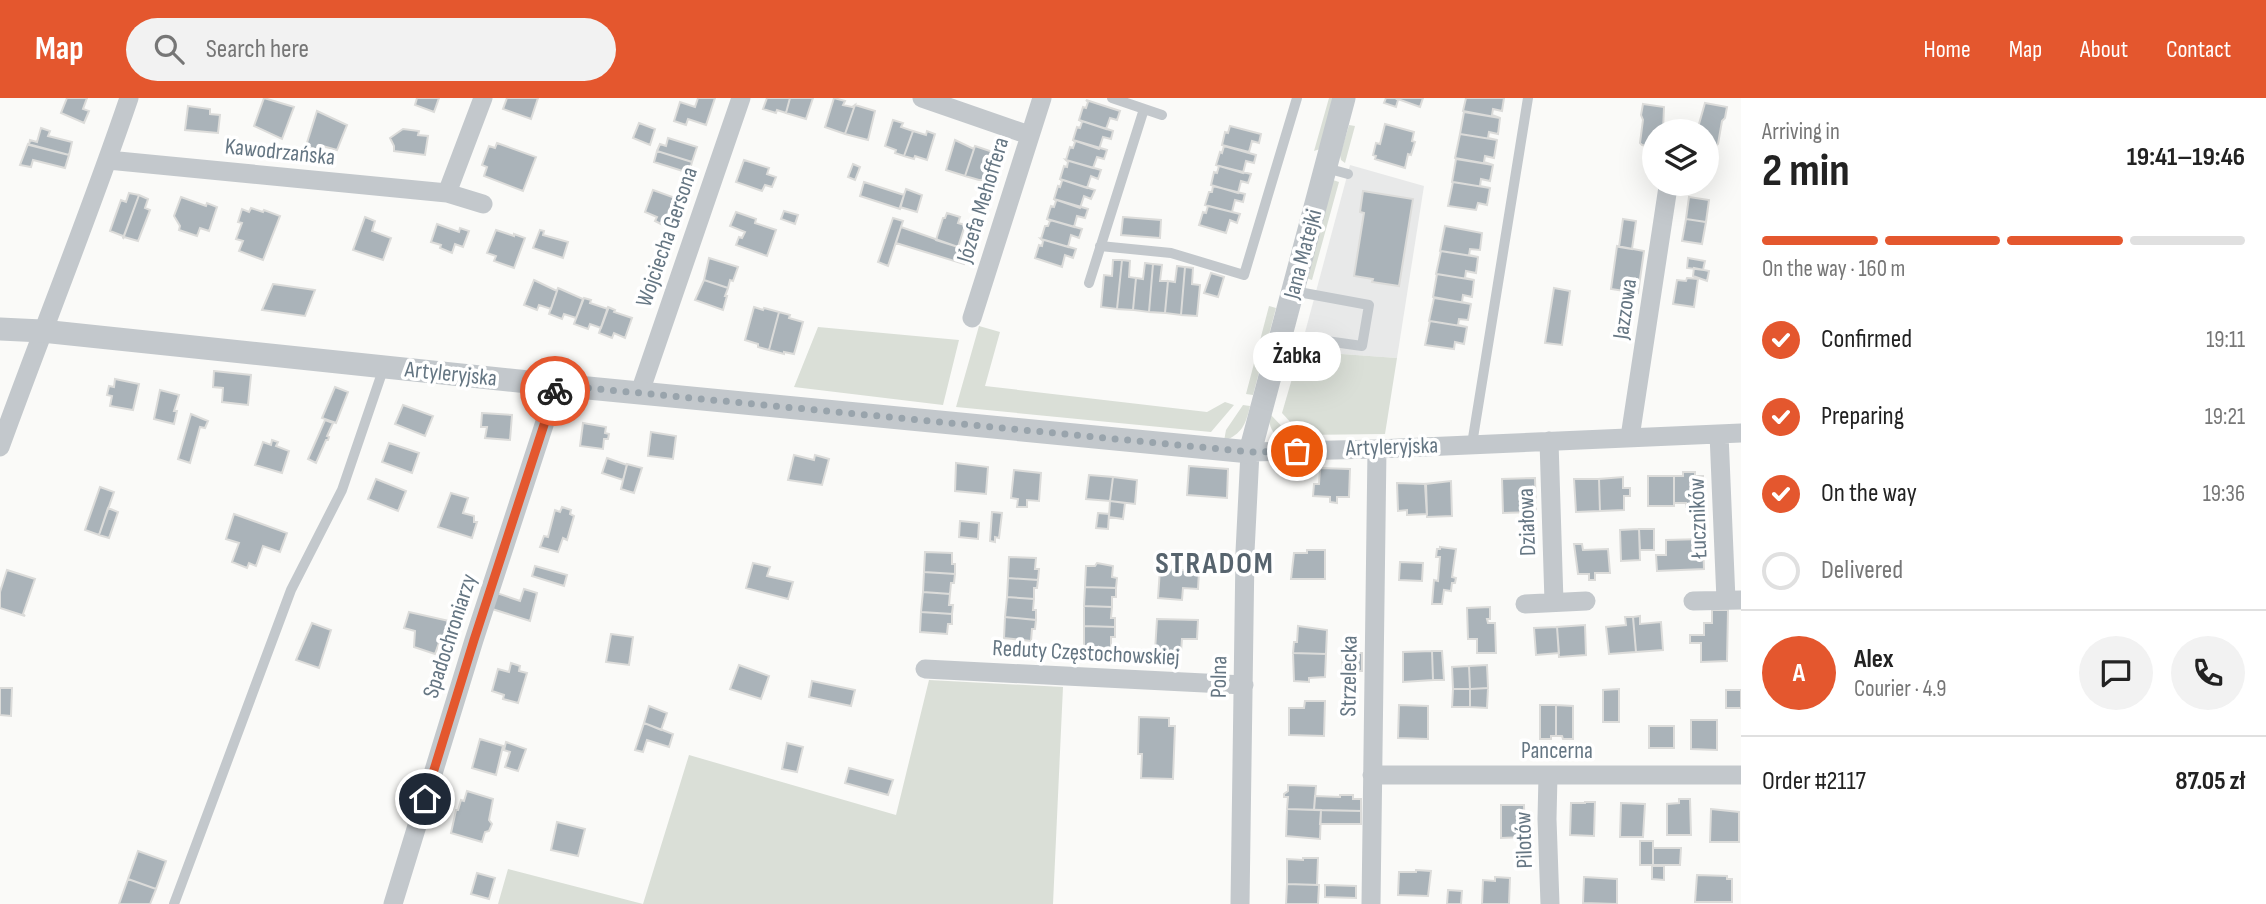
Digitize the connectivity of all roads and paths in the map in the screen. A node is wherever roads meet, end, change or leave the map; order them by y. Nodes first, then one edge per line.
1 (129, 98) edge
2 (483, 98) edge
3 (741, 98) edge
4 (922, 98) edge
5 (1042, 98) edge
6 (1112, 98) edge
7 (1297, 98) edge
8 (1344, 98) edge
9 (1528, 98) edge
10 (1144, 109) junction
11 (1162, 115) dead end
12 (1029, 135) junction
13 (108, 160) junction
14 (447, 193) junction
15 (1667, 196) edge
16 (483, 204) dead end
17 (1100, 246) junction
18 (1089, 283) dead end
19 (1293, 291) junction
20 (972, 318) dead end
21 (0, 329) edge
22 (42, 331) junction
23 (1312, 339) dead end
24 (384, 367) junction
25 (557, 385) junction
26 (640, 392) junction
27 (1741, 433) edge
28 (1719, 434) junction
29 (1630, 438) junction
30 (1549, 441) junction
31 (1472, 444) junction
32 (0, 447) edge
33 (1377, 449) junction
34 (1251, 452) junction
35 (1734, 600) edge
36 (1586, 601) dead end
37 (1693, 601) dead end
38 (1554, 603) junction
39 (1525, 604) dead end
40 (925, 669) dead end
41 (1244, 685) junction
42 (1372, 775) junction
43 (1548, 775) junction
44 (1741, 775) edge
45 (174, 904) edge
46 (393, 904) edge
47 (1240, 904) edge
48 (1371, 904) edge
49 (1550, 904) edge

1 - 13 street
2 - 14 street
3 - 26 street, Wojciecha Gersona
4 - 12 street
5 - 12 street, Józefa Mehoffera
6 - 10 lane
7 - 17 lane
8 - 19 street, Jana Matejki
9 - 31 lane
10 - 11 lane
10 - 17 lane
12 - 20 street, Józefa Mehoffera
13 - 14 street, Kawodrzańska
13 - 22 street
14 - 16 street, Kawodrzańska
15 - 29 street, Jazzowa
17 - 18 lane
19 - 23 lane
19 - 34 street, Jana Matejki
21 - 22 street, Artyleryjska
22 - 24 street, Artyleryjska
22 - 32 street
24 - 25 street, Artyleryjska
24 - 45 lane
25 - 26 street, Artyleryjska
25 - 46 street, Spadochroniarzy
26 - 34 street, Artyleryjska
27 - 28 street, Artyleryjska
28 - 29 street, Artyleryjska
28 - 35 street, Łuczników
29 - 30 street, Artyleryjska
30 - 31 street, Artyleryjska
30 - 38 street, Działowa
31 - 33 street, Artyleryjska
33 - 34 street, Artyleryjska
33 - 42 street, Strzelecka
34 - 41 street, Polna
35 - 37 street, Łuczników
36 - 38 street
38 - 39 street
40 - 41 street, Reduty Częstochowskiej
41 - 47 street, Polna
42 - 43 street, Pancerna
42 - 48 street, Strzelecka
43 - 44 street, Pancerna
43 - 49 street, Pilotów

